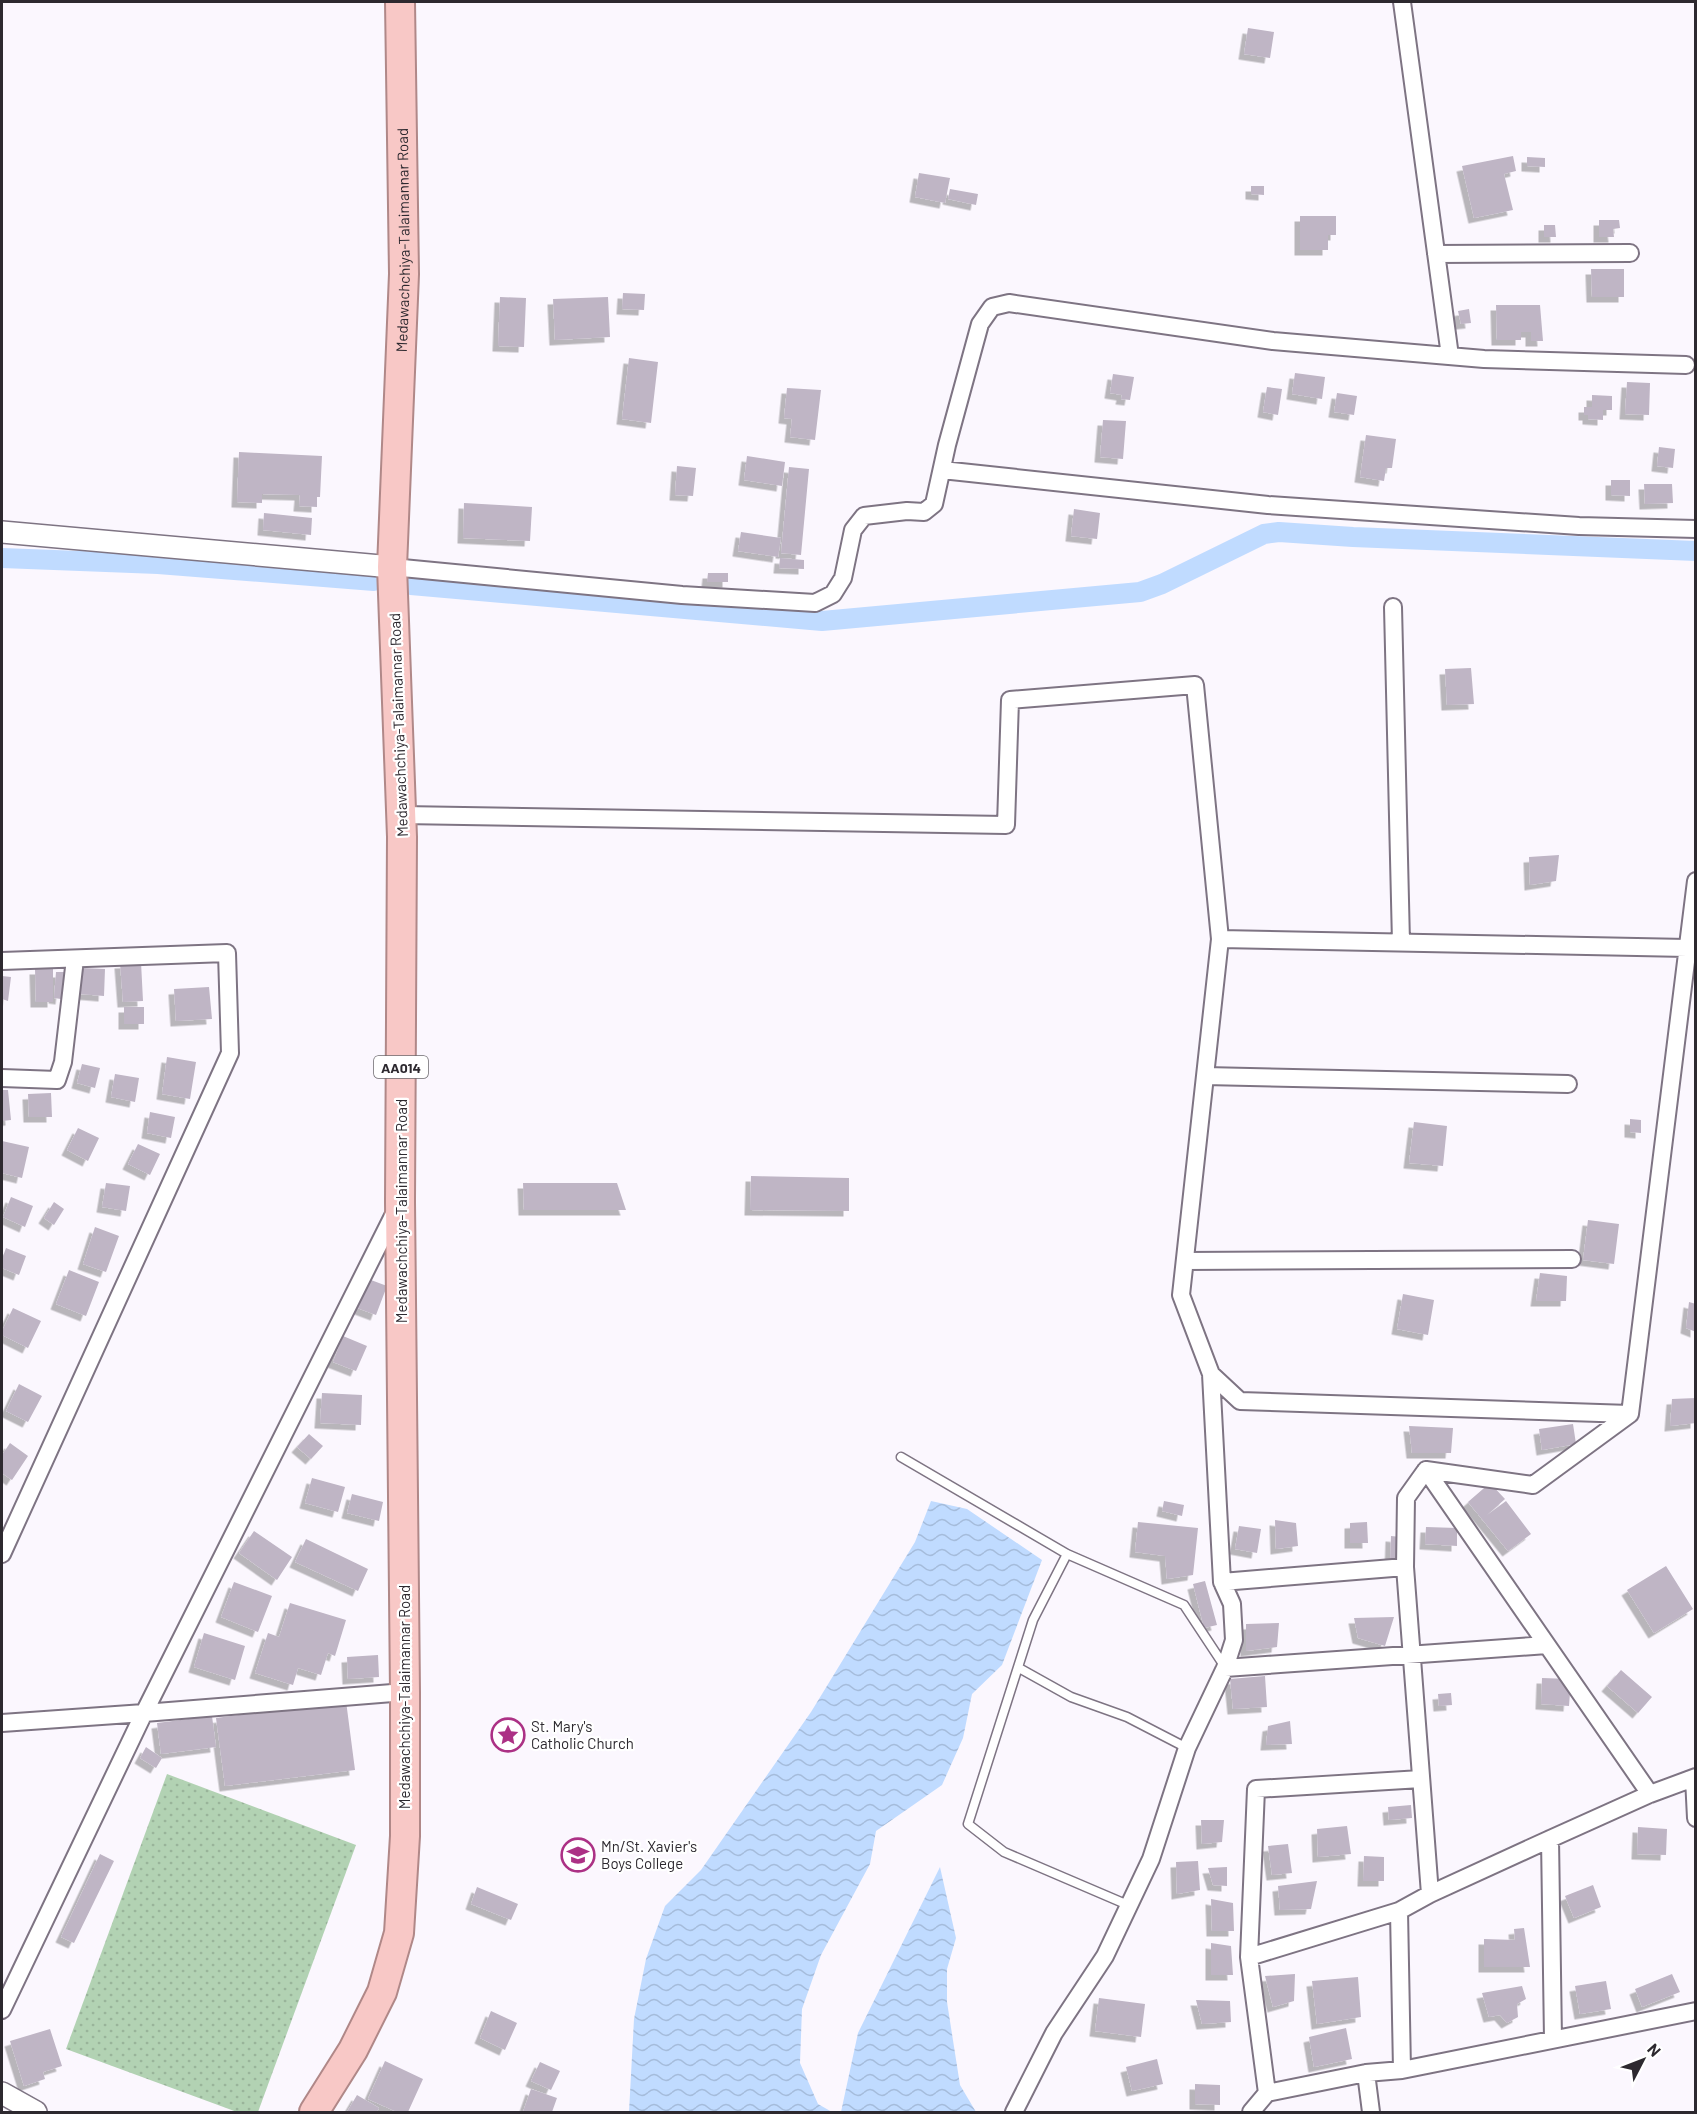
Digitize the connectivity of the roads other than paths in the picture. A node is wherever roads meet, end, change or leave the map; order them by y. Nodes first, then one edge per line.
1 (400, 2) edge
2 (1402, 2) edge
3 (1630, 253) dead end
4 (1436, 255) junction
5 (1450, 356) junction
6 (1686, 365) dead end
7 (942, 470) junction
8 (1695, 529) edge
9 (2, 532) edge
10 (392, 567) junction
11 (1393, 607) dead end
12 (402, 815) junction
13 (1695, 881) edge
14 (1220, 939) junction
15 (1401, 942) junction
16 (1687, 948) junction
17 (75, 958) junction
18 (2, 961) edge
19 (1205, 1076) junction
20 (2, 1078) edge
21 (1568, 1084) dead end
22 (400, 1202) junction
23 (1572, 1258) dead end
24 (1185, 1261) junction
25 (1211, 1374) junction
26 (1630, 1414) junction
27 (901, 1457) dead end
28 (1426, 1470) junction
29 (2, 1554) edge
30 (1067, 1554) junction
31 (1405, 1567) junction
32 (1222, 1582) junction
33 (1547, 1645) junction
34 (1412, 1653) junction
35 (1019, 1668) junction
36 (1225, 1668) junction
37 (405, 1692) junction
38 (144, 1713) junction
39 (2, 1723) edge
40 (1187, 1748) junction
41 (1694, 1777) edge
42 (1421, 1779) junction
43 (1650, 1794) junction
44 (1695, 1818) edge
45 (1550, 1839) junction
46 (1430, 1894) junction
47 (1128, 1905) junction
48 (1399, 1911) junction
49 (1249, 1957) junction
50 (2, 2010) edge
51 (1695, 2011) edge
52 (1553, 2039) junction
53 (1402, 2070) junction
54 (1366, 2073) junction
55 (2, 2093) edge
56 (1267, 2093) junction
57 (36, 2112) edge
58 (314, 2112) edge
59 (1014, 2112) edge
60 (1251, 2112) edge
61 (1371, 2112) edge

1 - 10 highway, Medawachchiya-Talaimannar Road / AA014
2 - 4 street
3 - 4 street
4 - 5 street
5 - 6 street
5 - 7 street
7 - 8 street
7 - 10 street
9 - 10 street
10 - 12 highway, Medawachchiya-Talaimannar Road / AA014
11 - 15 street
12 - 14 street
12 - 22 highway, Medawachchiya-Talaimannar Road / AA014
13 - 16 street
14 - 15 street
14 - 19 street
15 - 16 street
16 - 26 street
17 - 18 street
17 - 20 street
17 - 29 street
19 - 21 street
19 - 24 street
22 - 37 highway, Medawachchiya-Talaimannar Road / AA014
22 - 38 street
23 - 24 street
24 - 25 street
25 - 26 street
25 - 32 street
26 - 28 street
27 - 30 lane
28 - 31 street
28 - 33 street
30 - 35 lane
30 - 36 lane
31 - 32 street
31 - 34 street
32 - 36 street
33 - 34 street
33 - 43 street
34 - 36 street
34 - 42 street
35 - 40 lane
35 - 47 lane
36 - 40 street
37 - 38 street
37 - 58 highway, Medawachchiya-Talaimannar Road / AA014
38 - 39 street
38 - 50 street
40 - 47 street
41 - 43 street
41 - 44 street
42 - 46 street
42 - 49 street
43 - 45 street
45 - 46 street
45 - 52 street
46 - 48 street
47 - 59 street
48 - 49 street
48 - 53 street
49 - 56 street
51 - 52 street
52 - 53 street
53 - 54 street
54 - 56 street
54 - 61 street
55 - 57 street
56 - 60 street

